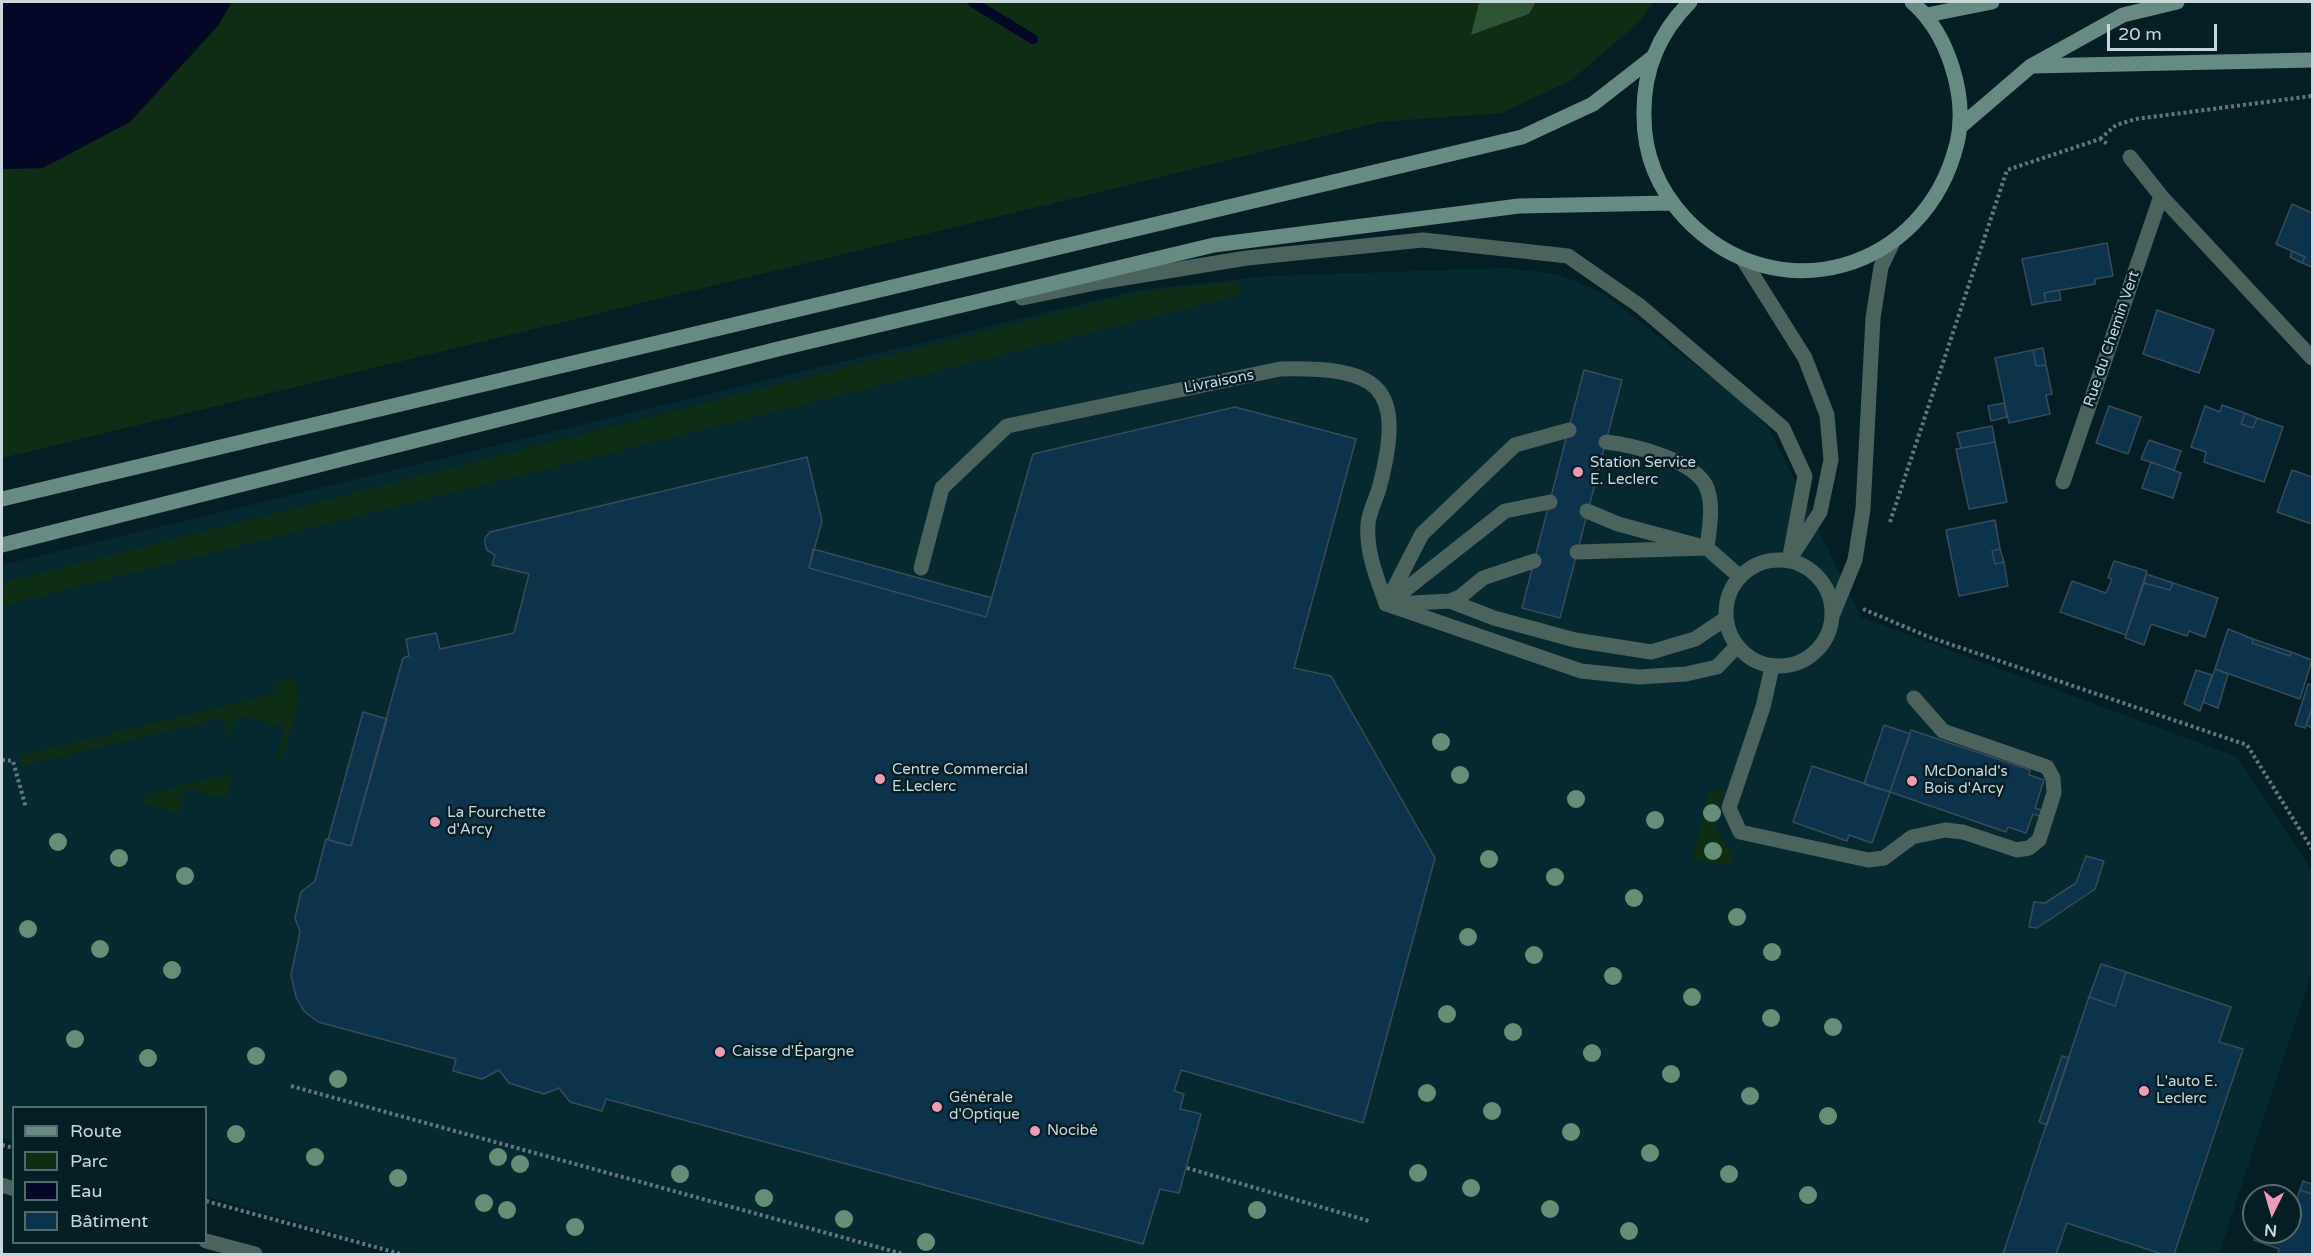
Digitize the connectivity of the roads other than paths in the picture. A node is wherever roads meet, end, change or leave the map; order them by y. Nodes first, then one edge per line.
1 (1690, 2) edge
2 (1912, 2) edge
3 (1992, 2) edge
4 (2177, 2) edge
5 (1927, 15) junction
6 (1652, 58) junction
7 (2313, 60) edge
8 (2031, 66) junction
9 (1960, 126) junction
10 (2130, 157) road end
11 (2161, 196) junction
12 (1671, 203) junction
13 (1892, 244) junction
14 (1744, 261) junction
15 (778, 349) junction
16 (2313, 358) edge
17 (1569, 430) dead end
18 (1606, 442) dead end
19 (2063, 482) dead end
20 (2, 499) edge
21 (1550, 501) dead end
22 (1587, 512) dead end
23 (2, 545) edge
24 (1707, 548) junction
25 (1577, 552) dead end
26 (1534, 561) dead end
27 (1789, 561) junction
28 (921, 568) dead end
29 (1740, 577) junction
30 (1450, 601) junction
31 (1386, 604) junction
32 (1833, 614) junction
33 (1725, 619) junction
34 (1737, 646) junction
35 (1772, 667) junction
36 (1914, 698) dead end
37 (207, 1241) edge
38 (255, 1254) edge

1 - 6 main road
2 - 5 main road
3 - 5 main road
4 - 8 main road
5 - 9 main road
6 - 12 main road
6 - 20 main road
7 - 8 main road
8 - 9 main road
9 - 13 main road
10 - 11 street
11 - 16 street
11 - 19 street, Rue du Chemin Vert
12 - 14 main road
12 - 15 main road
13 - 14 main road
13 - 32 street
14 - 27 street
15 - 23 main road
15 - 27 street
17 - 31 street
18 - 24 street
21 - 31 street
22 - 24 street
24 - 25 street
24 - 29 street
26 - 30 street
27 - 29 street
27 - 32 street
28 - 31 street, Livraisons
29 - 33 street
30 - 31 street
30 - 33 street
31 - 34 street
32 - 35 street
33 - 34 street
34 - 35 street
35 - 36 street
37 - 38 street

